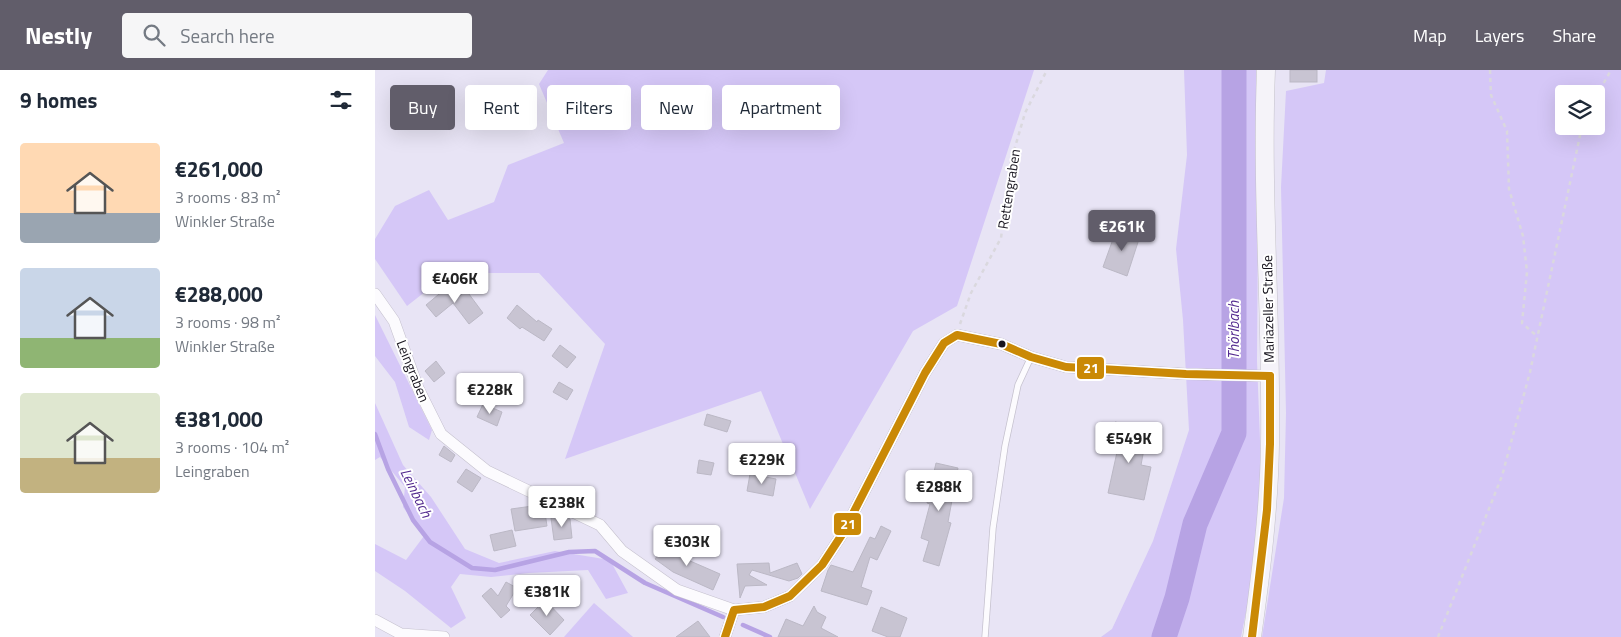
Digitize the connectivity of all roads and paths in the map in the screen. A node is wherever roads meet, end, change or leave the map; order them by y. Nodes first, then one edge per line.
1 (1047, 70) edge
2 (1265, 70) edge
3 (1490, 70) edge
4 (1611, 70) edge
5 (1603, 85) edge
6 (1580, 135) edge
7 (375, 294) edge
8 (957, 335) junction
9 (1538, 338) junction
10 (1031, 357) junction
11 (1266, 376) junction
12 (734, 610) junction
13 (375, 620) edge
14 (444, 637) edge
15 (725, 637) edge
16 (985, 637) edge
17 (1252, 637) edge
18 (1438, 637) edge

1 - 8 path, Rettengraben
2 - 11 main road, Mariazeller Straße
3 - 9 path
4 - 5 path
6 - 9 path
7 - 12 street, Leingraben
8 - 10 street
8 - 12 street
9 - 18 path
10 - 11 street
10 - 16 lane
11 - 17 main road, Mariazeller Straße
12 - 15 street
13 - 14 street

